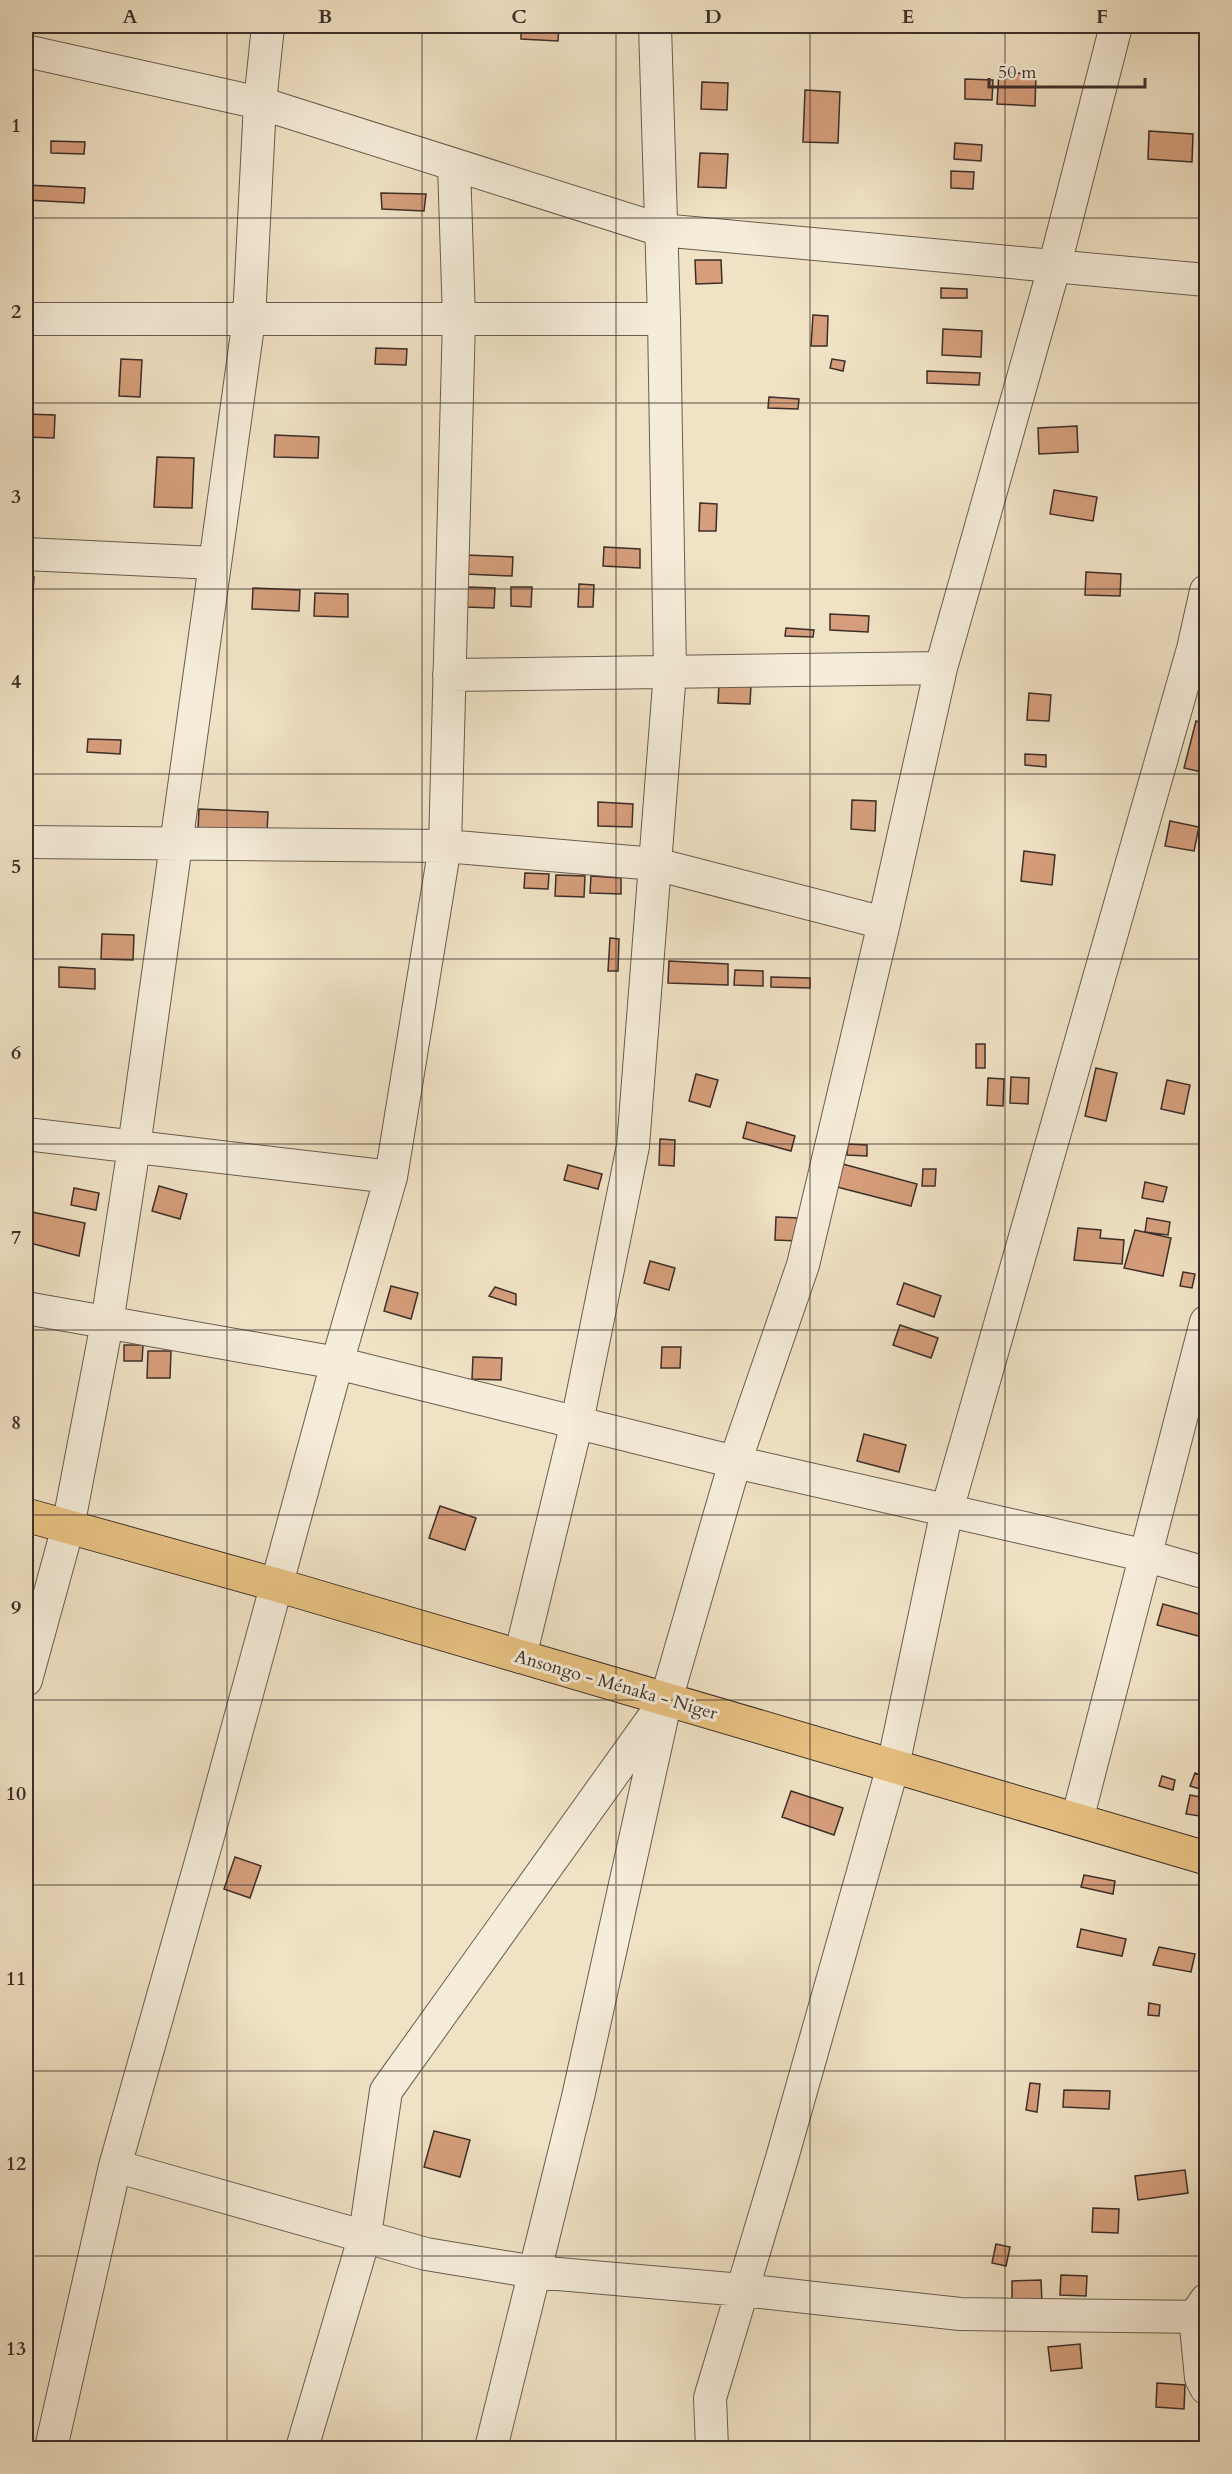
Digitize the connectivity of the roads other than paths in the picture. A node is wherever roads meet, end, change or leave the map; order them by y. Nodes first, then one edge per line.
1 (268, 26) edge
2 (655, 26) edge
3 (1116, 26) edge
4 (26, 51) edge
5 (260, 103) junction
6 (454, 165) junction
7 (661, 230) junction
8 (1054, 268) junction
9 (1206, 280) edge
10 (26, 319) edge
11 (249, 319) junction
12 (459, 319) junction
13 (664, 319) junction
14 (26, 554) edge
15 (214, 563) junction
16 (1206, 591) edge
17 (941, 668) junction
18 (670, 672) junction
19 (449, 675) junction
20 (26, 842) edge
21 (176, 845) junction
22 (445, 846) junction
23 (655, 864) junction
24 (884, 923) junction
25 (26, 1134) edge
26 (134, 1147) junction
27 (391, 1177) junction
28 (26, 1308) edge
29 (1206, 1322) edge
30 (107, 1323) junction
31 (337, 1363) junction
32 (578, 1422) junction
33 (735, 1462) junction
34 (947, 1510) junction
35 (26, 1515) edge
36 (68, 1527) junction
37 (1147, 1556) junction
38 (1206, 1573) edge
39 (277, 1585) junction
40 (520, 1657) junction
41 (26, 1680) edge
42 (666, 1700) junction
43 (893, 1766) junction
44 (1077, 1820) junction
45 (1206, 1858) edge
46 (115, 2166) junction
47 (365, 2235) junction
48 (535, 2272) junction
49 (742, 2290) junction
50 (1203, 2311) edge
51 (1206, 2388) edge
52 (51, 2448) edge
53 (302, 2448) edge
54 (491, 2448) edge
55 (712, 2448) edge

1 - 5 street
2 - 7 street
3 - 8 street
4 - 5 street
5 - 6 street
5 - 11 street
6 - 7 street
6 - 12 street
7 - 8 street
7 - 13 street
8 - 9 street
8 - 17 street
10 - 11 street
11 - 12 street
11 - 15 street
12 - 13 street
12 - 19 street
13 - 18 street
14 - 15 street
15 - 21 street
16 - 34 street
17 - 18 street
17 - 24 street
18 - 19 street
18 - 23 street
19 - 22 street
20 - 21 street
21 - 22 street
21 - 26 street
22 - 23 street
22 - 27 street
23 - 24 street
23 - 32 street
24 - 33 street
25 - 26 street
26 - 27 street
26 - 30 street
27 - 31 street
28 - 30 street
29 - 37 street
30 - 31 street
30 - 36 street
31 - 32 street
31 - 39 street
32 - 33 street
32 - 40 street
33 - 34 street
33 - 42 street
34 - 37 street
34 - 43 street
35 - 36 main road, Ansongo - Ménaka - Niger
36 - 39 main road, Ansongo - Ménaka - Niger
36 - 41 street
37 - 38 street
37 - 44 street
39 - 40 main road, Ansongo - Ménaka - Niger
39 - 46 street
40 - 42 main road, Ansongo - Ménaka - Niger
42 - 43 main road, Ansongo - Ménaka - Niger
42 - 47 street
42 - 48 street
43 - 44 main road, Ansongo - Ménaka - Niger
43 - 49 street
44 - 45 main road, Ansongo - Ménaka - Niger
46 - 47 street
46 - 52 street
47 - 48 street
47 - 53 street
48 - 49 street
48 - 54 street
49 - 50 street
49 - 55 street
50 - 51 street

